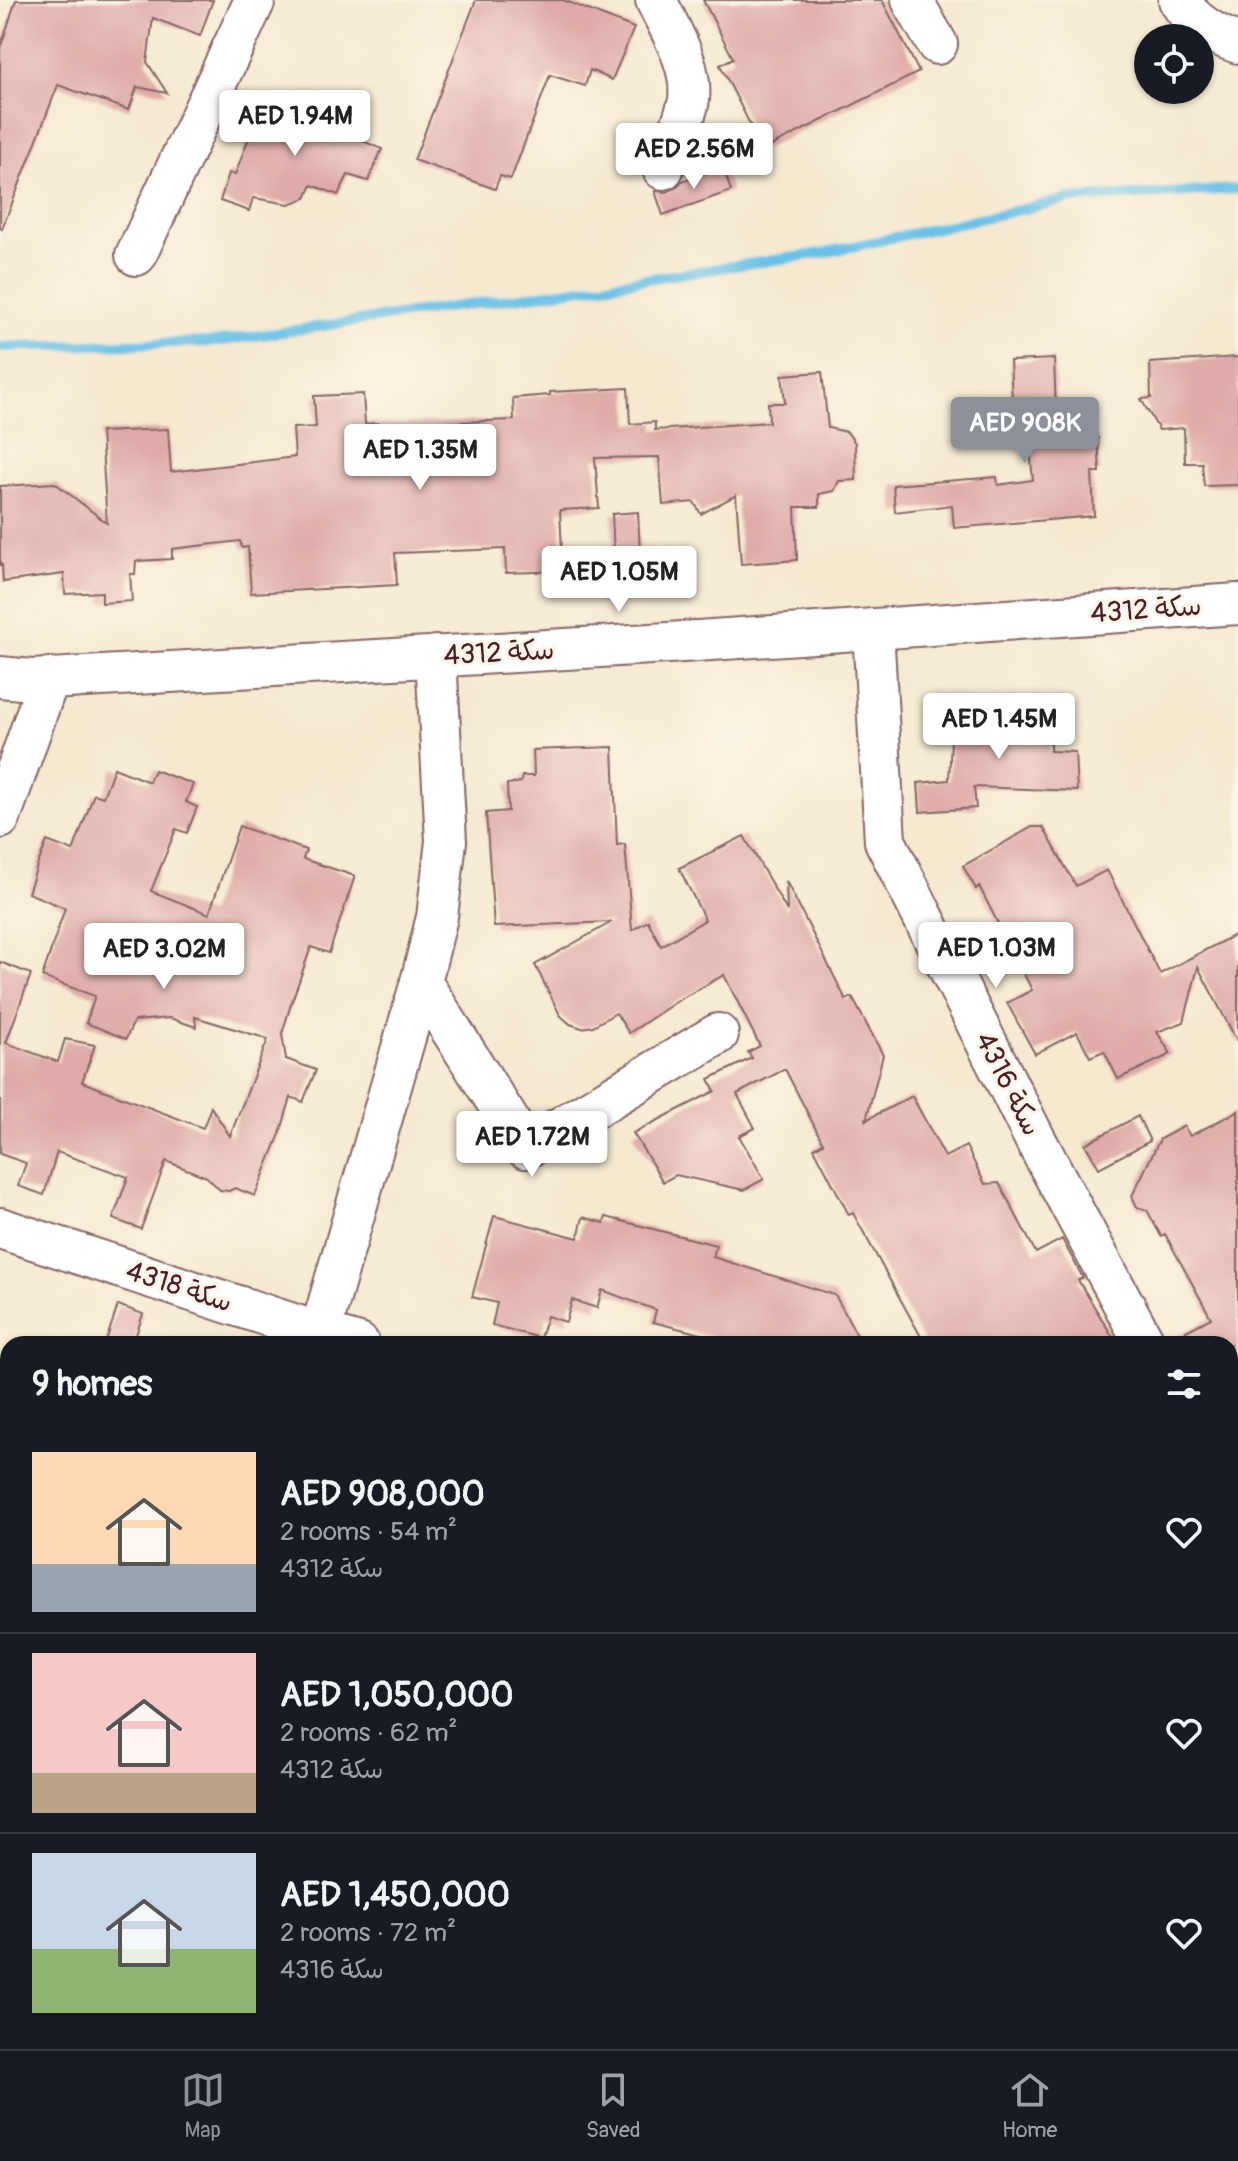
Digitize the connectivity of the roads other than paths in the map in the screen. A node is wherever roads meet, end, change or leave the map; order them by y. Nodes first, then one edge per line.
1 (255, 0) edge
2 (656, 0) edge
3 (912, 0) edge
4 (1179, 0) edge
5 (1238, 43) edge
6 (937, 44) dead end
7 (663, 169) dead end
8 (136, 255) dead end
9 (1238, 604) edge
10 (873, 629) junction
11 (436, 656) junction
12 (0, 677) edge
13 (49, 678) junction
14 (0, 818) edge
15 (421, 982) junction
16 (718, 1034) dead end
17 (0, 1228) edge
18 (320, 1333) junction
19 (331, 1336) edge
20 (1141, 1336) edge

1 - 8 street
2 - 7 street
3 - 6 street
4 - 5 street
9 - 10 street, سكة 4312
10 - 11 street, سكة 4312
10 - 20 street, سكة 4316
11 - 13 street, سكة 4312
11 - 15 street
12 - 13 street, سكة 4312
13 - 14 street
15 - 16 street
15 - 18 street
17 - 18 street, سكة 4318
18 - 19 street, سكة 4318

